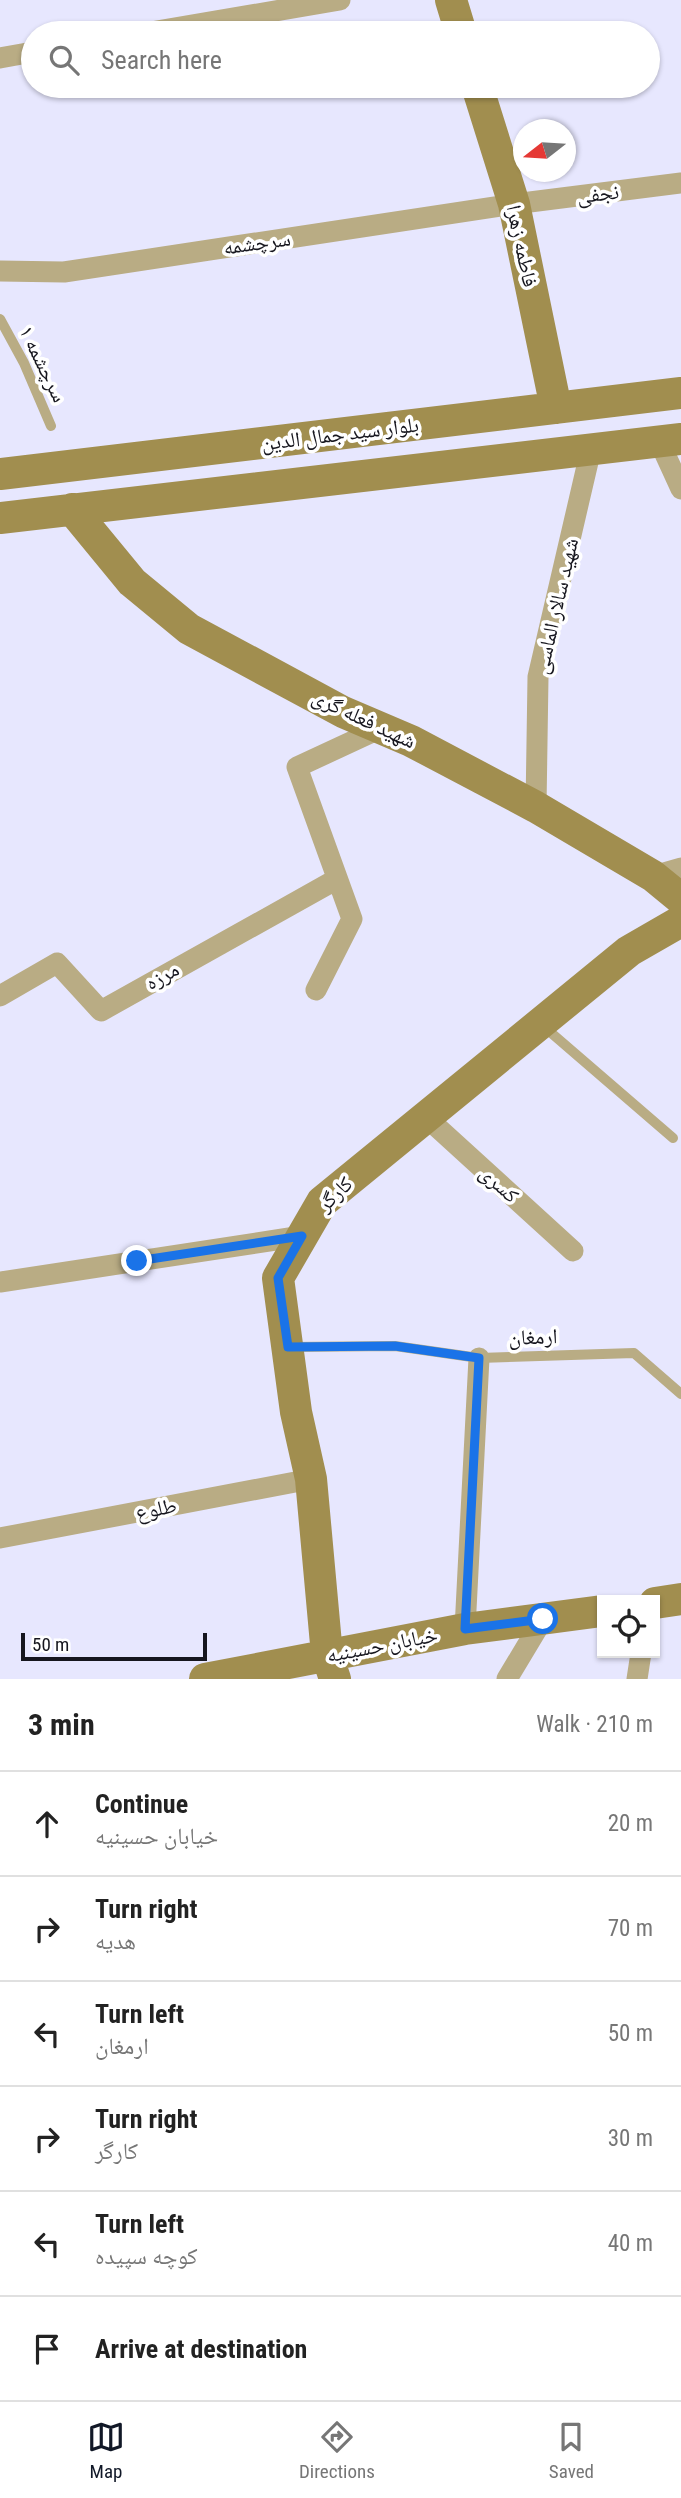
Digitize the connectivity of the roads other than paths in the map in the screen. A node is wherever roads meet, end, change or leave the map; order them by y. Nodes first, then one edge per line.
1 (340, 0) edge
2 (451, 0) edge
3 (216, 21) edge
4 (457, 21) edge
5 (21, 54) edge
6 (0, 58) edge
7 (481, 98) edge
8 (681, 183) edge
9 (514, 204) junction
10 (0, 271) edge
11 (0, 319) edge
12 (681, 393) edge
13 (556, 408) junction
14 (51, 426) dead end
15 (670, 440) edge
16 (591, 449) junction
17 (0, 474) edge
18 (681, 489) edge
19 (72, 509) junction
20 (0, 518) edge
21 (381, 728) junction
22 (536, 807) junction
23 (667, 872) edge
24 (337, 879) junction
25 (681, 899) edge
26 (681, 921) edge
27 (316, 990) dead end
28 (0, 996) edge
29 (540, 1023) junction
30 (426, 1116) junction
31 (673, 1138) dead end
32 (302, 1236) junction
33 (573, 1251) dead end
34 (0, 1282) edge
35 (288, 1347) junction
36 (479, 1358) junction
37 (681, 1394) edge
38 (312, 1479) junction
39 (0, 1538) edge
40 (681, 1599) edge
41 (660, 1602) edge
42 (597, 1612) edge
43 (543, 1619) junction
44 (465, 1629) junction
45 (640, 1658) edge
46 (331, 1667) edge
47 (205, 1679) edge
48 (507, 1679) edge
49 (637, 1679) edge

1 - 3 street
2 - 4 street
5 - 6 street
7 - 9 street, فاطمه زهرا
8 - 9 street, نجفی
9 - 10 street, سرچشمه
9 - 13 street, فاطمه زهرا
11 - 14 lane, سرچشمه ۱
12 - 13 street, بلوار سید جمال الدین
13 - 17 street, بلوار سید جمال الدین
15 - 16 street, بلوار سید جمال الدین
15 - 18 street
16 - 19 street, بلوار سید جمال الدین
16 - 22 street, شهید سالار الماسی
19 - 20 street, بلوار سید جمال الدین
19 - 21 street, شهید فعله گری
21 - 22 street, شهید فعله گری
21 - 24 street
22 - 23 street, شهید فعله گری
23 - 25 street, شهید فعله گری
24 - 27 street
24 - 28 street, مرزه
26 - 29 street, کارگر
29 - 30 street, کارگر
29 - 31 lane
30 - 32 street, کارگر
30 - 33 street, کسری
32 - 34 street
32 - 35 street, کارگر
35 - 36 lane, ارمغان
35 - 38 street, کارگر
36 - 37 lane, ارمغان
36 - 44 street
38 - 39 street, طلوع
38 - 46 street, کارگر
40 - 41 street
42 - 43 street, خیابان حسینیه
43 - 44 street, خیابان حسینیه
43 - 48 street
44 - 46 street, خیابان حسینیه
45 - 49 street
46 - 47 street, خیابان حسینیه

